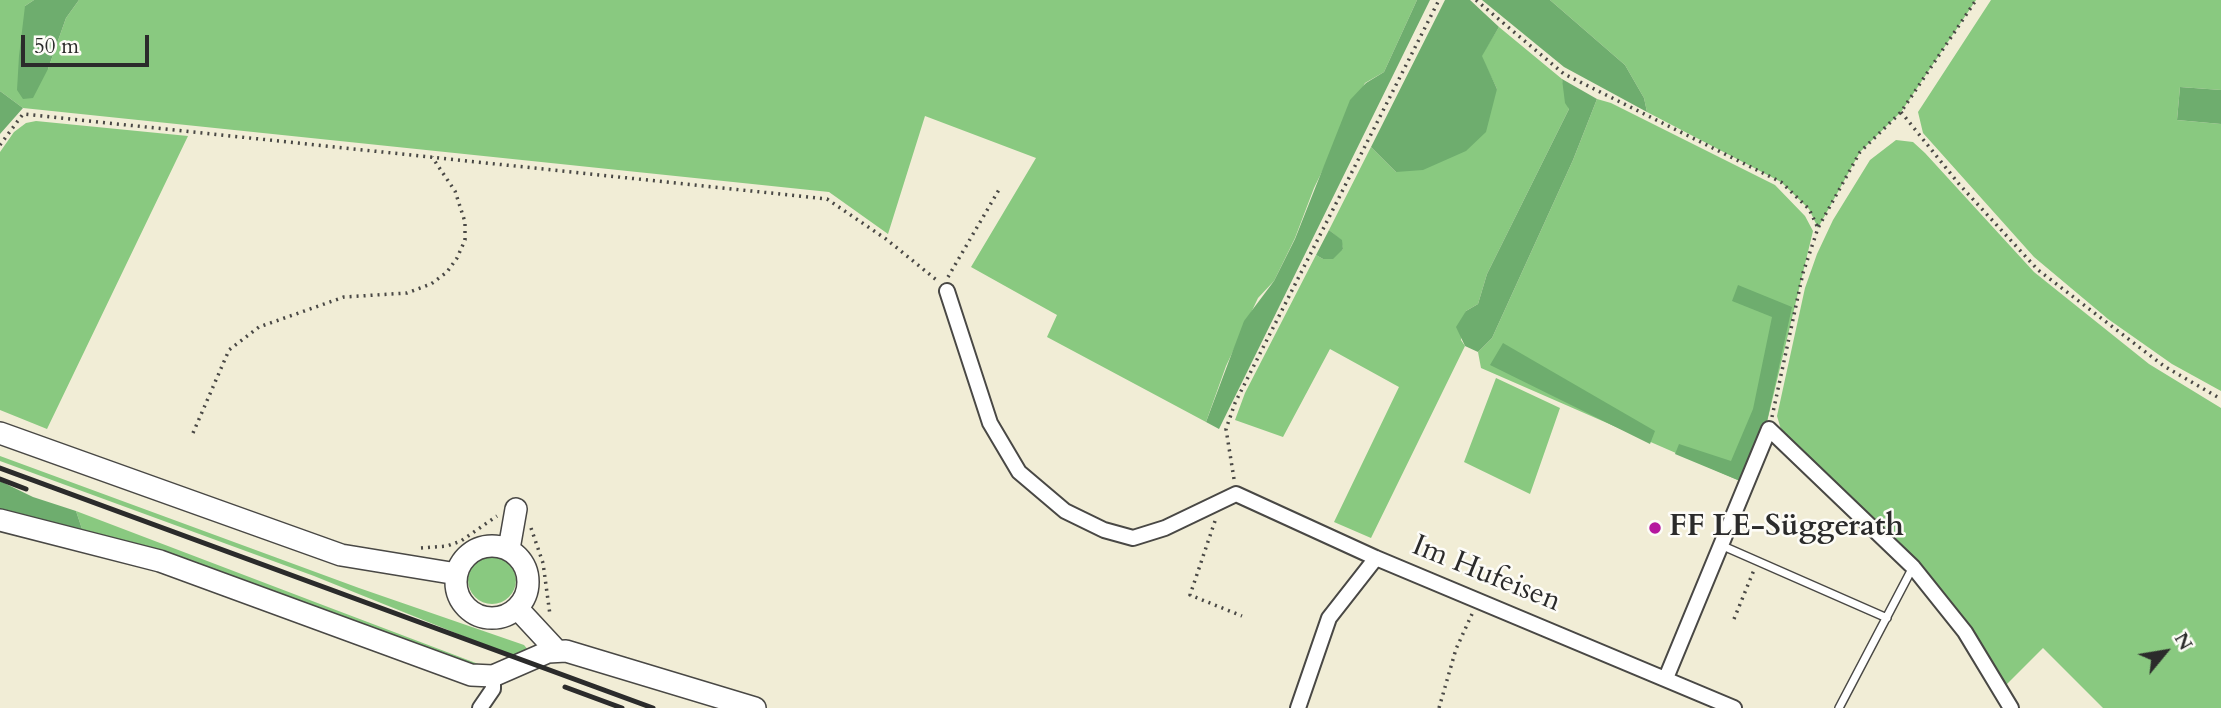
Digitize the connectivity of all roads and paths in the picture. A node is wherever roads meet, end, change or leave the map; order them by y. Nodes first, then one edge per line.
1 (1439, 0) edge
2 (1476, 0) edge
3 (1976, 0) edge
4 (1901, 113) junction
5 (0, 145) edge
6 (432, 157) junction
7 (1000, 188) dead end
8 (1818, 228) junction
9 (945, 288) junction
10 (2221, 399) edge
11 (1769, 429) junction
12 (0, 433) edge
13 (193, 433) dead end
14 (1236, 494) junction
15 (1211, 506) junction
16 (516, 509) dead end
17 (0, 520) edge
18 (1723, 546) junction
19 (509, 549) junction
20 (1376, 558) junction
21 (1758, 561) junction
22 (1913, 567) junction
23 (457, 574) junction
24 (1478, 600) junction
25 (517, 608) junction
26 (1242, 616) dead end
27 (1887, 618) junction
28 (1734, 619) dead end
29 (547, 653) junction
30 (493, 676) junction
31 (1666, 678) junction
32 (480, 708) edge
33 (755, 708) edge
34 (1298, 708) edge
35 (1439, 708) edge
36 (1734, 708) edge
37 (1839, 708) edge
38 (2011, 708) edge

1 - 14 path
2 - 8 path
3 - 4 path
4 - 8 path
4 - 10 path
5 - 6 path
6 - 9 path
6 - 13 path
7 - 9 path
8 - 11 path
9 - 15 street
11 - 18 street
11 - 22 street
12 - 23 main road
14 - 15 street
14 - 20 street
15 - 26 path
16 - 19 main road
17 - 30 main road
18 - 21 lane
18 - 31 street
19 - 23 main road
19 - 25 main road
20 - 24 street, Im Hufeisen
20 - 34 street, Im Hufeisen
21 - 27 lane
21 - 28 path
22 - 27 lane
22 - 38 street
23 - 25 main road
24 - 31 street, Im Hufeisen
24 - 35 path
25 - 29 main road
27 - 37 lane
29 - 30 main road
29 - 33 main road
30 - 32 street
31 - 36 street, Im Hufeisen

